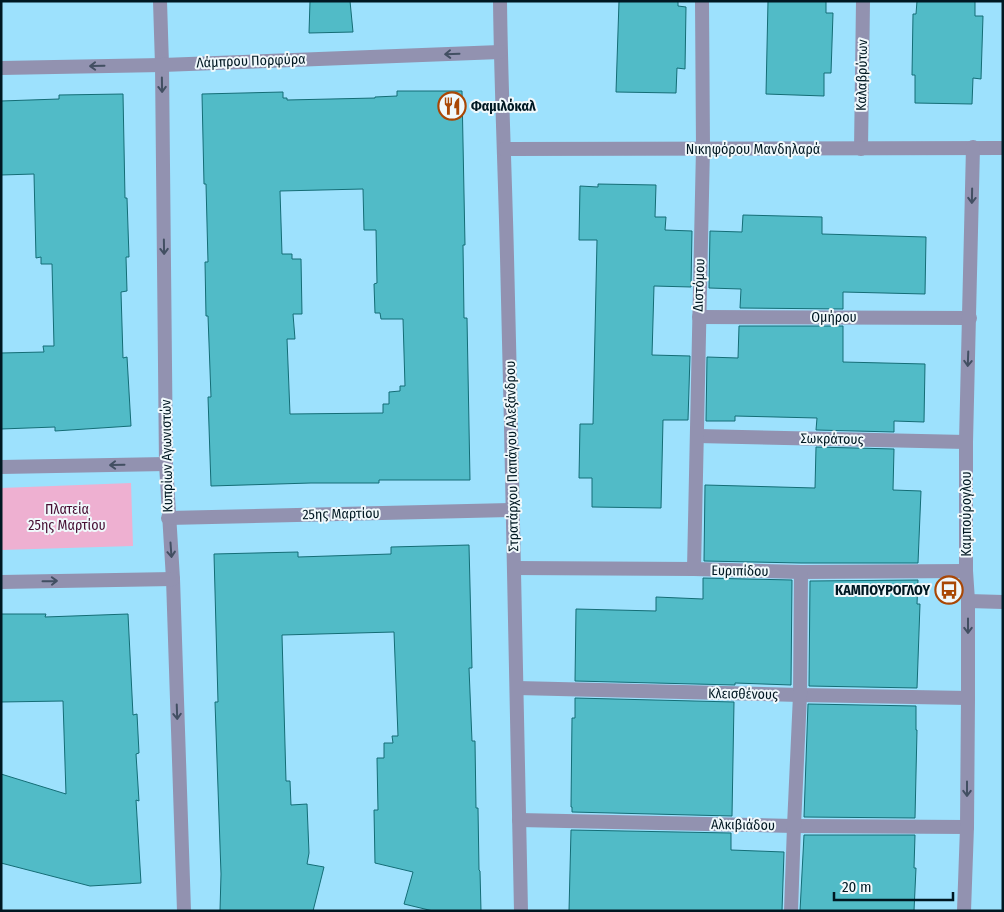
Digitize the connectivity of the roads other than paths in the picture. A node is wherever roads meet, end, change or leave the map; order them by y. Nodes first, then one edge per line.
1 (160, 1) edge
2 (500, 1) edge
3 (702, 1) edge
4 (863, 1) edge
5 (500, 52) junction
6 (162, 65) junction
7 (1, 68) edge
8 (703, 148) junction
9 (973, 148) junction
10 (1003, 148) edge
11 (504, 149) junction
12 (861, 149) junction
13 (699, 316) junction
14 (970, 318) junction
15 (697, 436) junction
16 (966, 442) junction
17 (166, 464) junction
18 (1, 467) edge
19 (513, 510) junction
20 (168, 518) junction
21 (514, 568) junction
22 (694, 569) junction
23 (966, 571) junction
24 (801, 572) junction
25 (173, 579) junction
26 (1, 582) edge
27 (968, 601) junction
28 (1003, 602) edge
29 (517, 688) junction
30 (800, 696) junction
31 (968, 698) junction
32 (519, 820) junction
33 (794, 826) junction
34 (967, 827) junction
35 (184, 911) edge
36 (520, 911) edge
37 (791, 911) edge
38 (964, 911) edge

1 - 6 street, Κυπρίων Αγωνιστών
2 - 5 street, Στρατάρχου Παπάγου Αλεξάνδρου
3 - 8 street, Διστόμου
4 - 12 street, Καλαβρύτων
5 -> 6 street, Λάμπρου Πορφύρα
5 - 11 street, Στρατάρχου Παπάγου Αλεξάνδρου
6 -> 7 street, Λάμπρου Πορφύρα
6 -> 17 street, Κυπρίων Αγωνιστών
8 - 11 street, Νικηφόρου Μανδηλαρά
8 - 12 street, Νικηφόρου Μανδηλαρά
8 - 13 street, Διστόμου
9 - 10 street, Νικηφόρου Μανδηλαρά
9 - 12 street, Νικηφόρου Μανδηλαρά
9 -> 14 street, Καμπούρογλου
11 - 19 street, Στρατάρχου Παπάγου Αλεξάνδρου
13 - 14 street, Ομήρου
13 - 15 street, Διστόμου
14 -> 16 street, Καμπούρογλου
15 - 16 street, Σωκράτους
15 - 22 street, Διστόμου
16 - 23 street, Καμπούρογλου
17 -> 18 street
17 - 20 street, Κυπρίων Αγωνιστών
19 - 20 street, 25ης Μαρτίου
19 - 21 street, Στρατάρχου Παπάγου Αλεξάνδρου
20 -> 25 street, Κυπρίων Αγωνιστών
21 - 22 street, Ευριπίδου
21 - 29 street, Στρατάρχου Παπάγου Αλεξάνδρου
22 - 24 street, Ευριπίδου
23 - 24 street, Ευριπίδου
23 - 27 street, Καμπούρογλου
24 - 30 street
26 -> 25 street
25 -> 35 street, Κυπρίων Αγωνιστών
27 - 28 street
27 -> 31 street, Καμπούρογλου
29 - 30 street, Κλεισθένους
29 - 32 street, Στρατάρχου Παπάγου Αλεξάνδρου
30 - 31 street, Κλεισθένους
30 - 33 street
31 -> 34 street, Καμπούρογλου
32 - 33 street, Αλκιβιάδου
32 - 36 street, Στρατάρχου Παπάγου Αλεξάνδρου
33 - 34 street, Αλκιβιάδου
33 - 37 street
34 - 38 street, Καμπούρογλου

